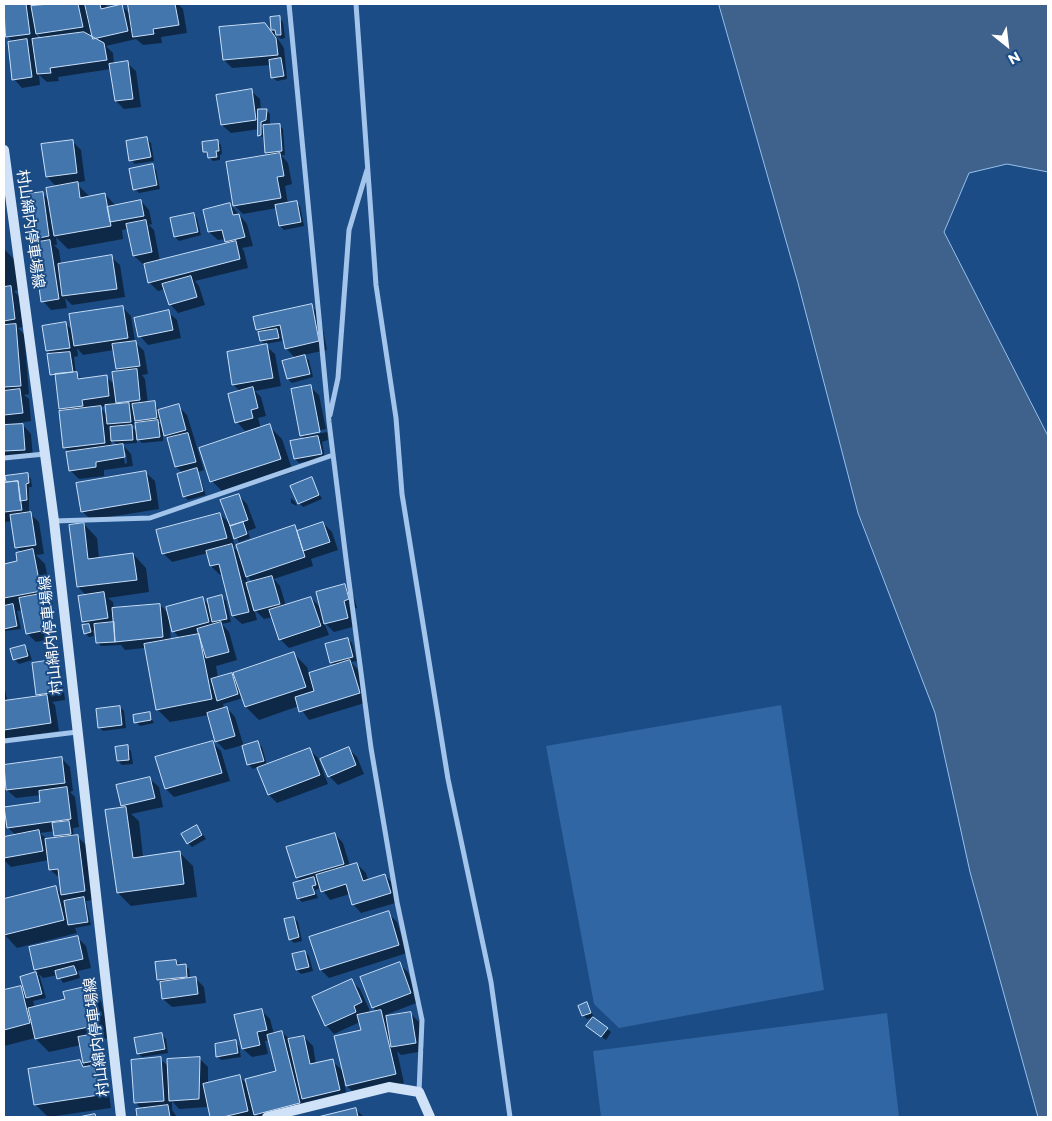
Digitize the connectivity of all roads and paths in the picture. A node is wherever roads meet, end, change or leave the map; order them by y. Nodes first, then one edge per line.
1 (289, 4) edge
2 (356, 4) edge
3 (4, 150) edge
4 (368, 168) junction
5 (329, 422) junction
6 (45, 454) junction
7 (333, 455) junction
8 (4, 458) edge
9 (54, 521) junction
10 (76, 732) junction
11 (4, 741) edge
12 (419, 1092) junction
13 (121, 1117) edge
14 (267, 1117) edge
15 (430, 1117) edge
16 (510, 1117) edge

1 - 5 street
2 - 4 street
3 - 6 main road, 村山綿内停車場線
4 - 5 street
4 - 16 street
5 - 7 street
6 - 8 street
6 - 9 main road, 村山綿内停車場線
7 - 9 street
7 - 12 street
9 - 10 main road, 村山綿内停車場線
10 - 11 street
10 - 13 main road, 村山綿内停車場線
12 - 14 main road
12 - 15 main road

